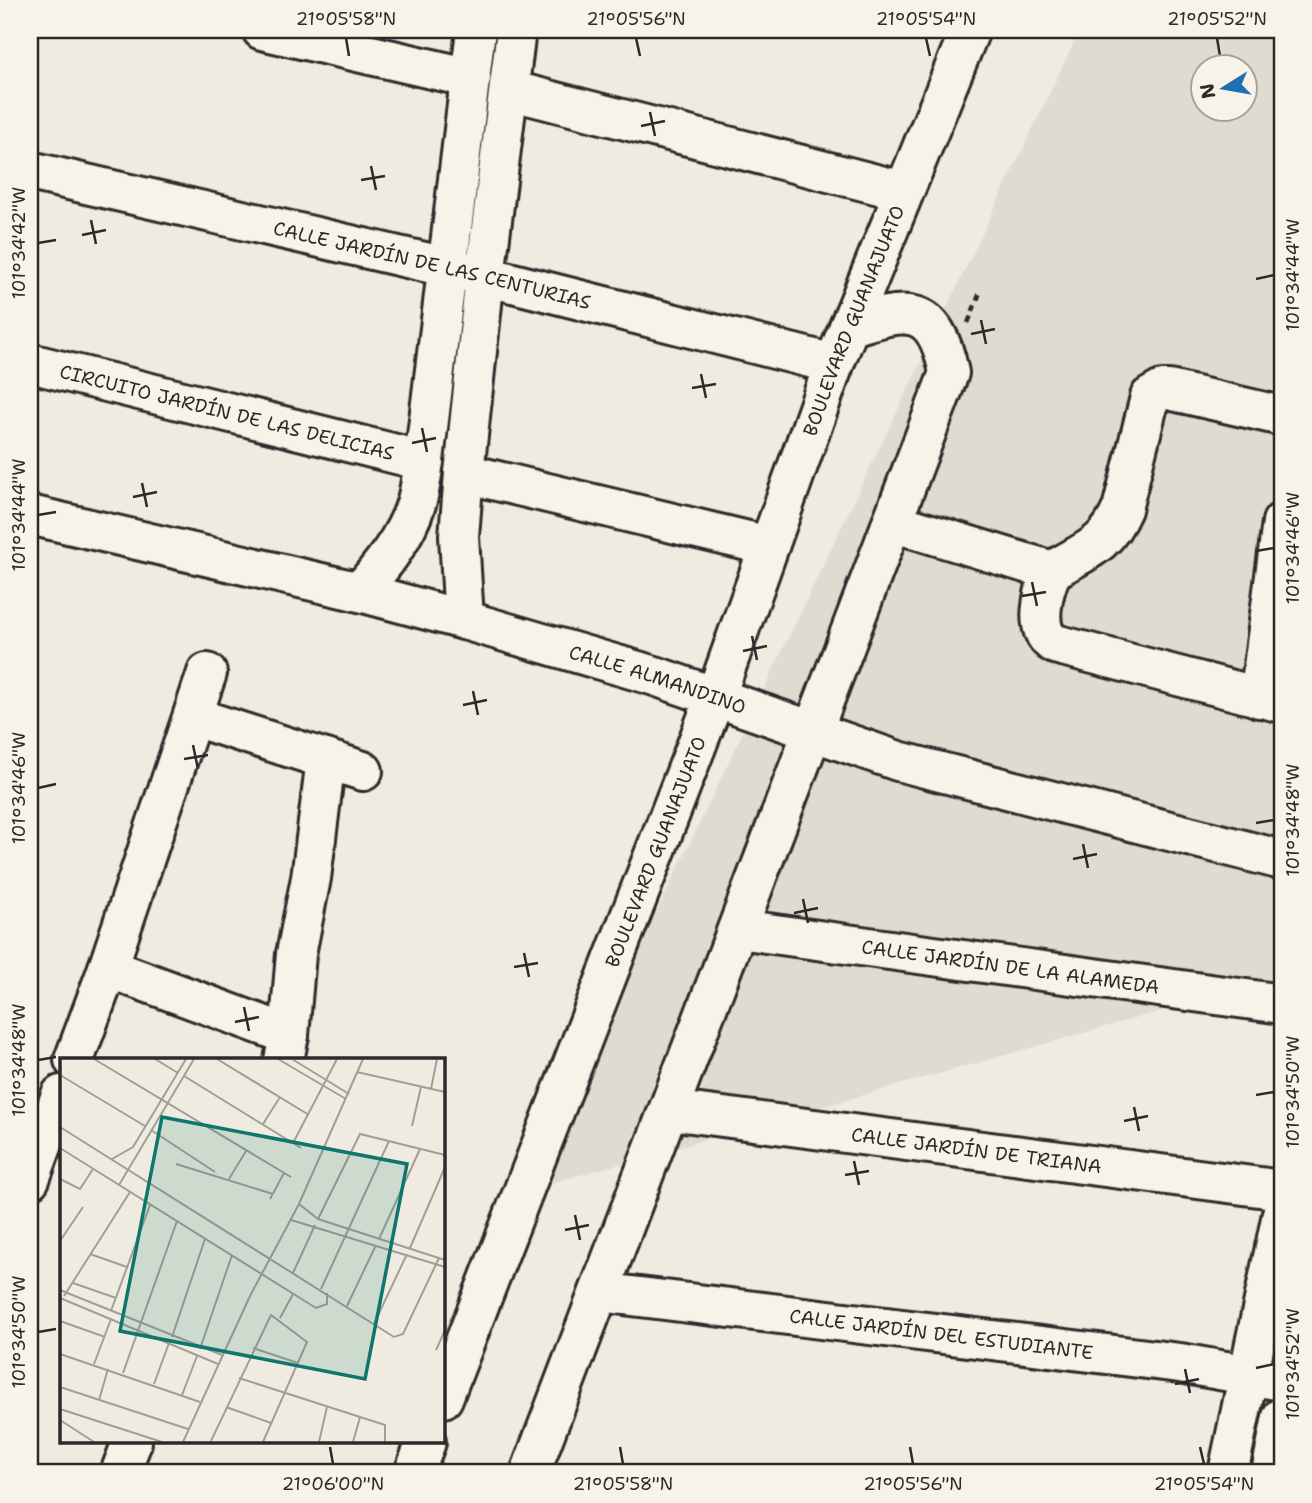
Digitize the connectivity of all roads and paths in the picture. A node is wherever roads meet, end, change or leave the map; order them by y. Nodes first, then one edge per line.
1 (262, 30) edge
2 (476, 30) edge
3 (516, 30) edge
4 (970, 30) edge
5 (471, 78) junction
6 (509, 90) junction
7 (30, 170) edge
8 (903, 191) junction
9 (447, 267) junction
10 (485, 276) junction
11 (849, 327) junction
12 (30, 363) edge
13 (834, 364) junction
14 (1282, 416) edge
15 (424, 461) junction
16 (464, 473) junction
17 (416, 504) junction
18 (30, 514) edge
19 (461, 518) junction
20 (1282, 522) edge
21 (892, 523) junction
22 (769, 547) junction
23 (1052, 571) junction
24 (360, 592) junction
25 (464, 621) junction
26 (207, 673) dead end
27 (715, 698) junction
28 (1271, 700) edge
29 (194, 717) junction
30 (813, 732) junction
31 (326, 760) junction
32 (363, 771) dead end
33 (1282, 860) edge
34 (738, 929) junction
35 (108, 968) junction
36 (1282, 1004) edge
37 (287, 1048) edge
38 (75, 1058) edge
39 (60, 1098) edge
40 (669, 1110) junction
41 (30, 1180) edge
42 (1282, 1189) edge
43 (1282, 1214) edge
44 (599, 1292) junction
45 (1265, 1378) edge
46 (444, 1395) edge
47 (1282, 1417) edge
48 (131, 1444) edge
49 (425, 1444) edge
50 (537, 1472) edge
51 (120, 1473) edge
52 (414, 1473) edge
53 (1228, 1473) edge
54 (1271, 1473) edge

1 - 5 street
2 - 5 street
3 - 6 street
4 - 8 street, BOULEVARD GUANAJUATO
5 - 9 street
6 - 8 street
6 - 10 street
7 - 9 street, CALLE JARDÍN DE LAS CENTURIAS
8 - 11 street, BOULEVARD GUANAJUATO
9 - 10 street, CALLE JARDÍN DE LAS CENTURIAS
9 - 15 street
10 - 13 street, CALLE JARDÍN DE LAS CENTURIAS
10 - 16 street
11 - 13 street, BOULEVARD GUANAJUATO
11 - 21 street
12 - 15 street, CIRCUITO JARDÍN DE LAS DELICIAS
13 - 22 street, BOULEVARD GUANAJUATO
14 - 23 street
15 - 17 street
16 - 19 street
16 - 22 street
17 - 19 street
17 - 24 street
18 - 24 street, CALLE ALMANDINO
19 - 25 street
20 - 28 street
21 - 23 street
21 - 30 street
22 - 27 street, BOULEVARD GUANAJUATO
23 - 28 street
24 - 25 street, CALLE ALMANDINO
25 - 27 street, CALLE ALMANDINO
26 - 29 street
27 - 30 street, CALLE ALMANDINO
27 - 46 street, BOULEVARD GUANAJUATO
29 - 31 street
29 - 35 street
30 - 33 street, CALLE ALMANDINO
30 - 34 street
31 - 32 street
31 - 37 street
34 - 36 street, CALLE JARDÍN DE LA ALAMEDA
34 - 40 street
35 - 37 street
35 - 38 street
39 - 41 street
40 - 42 street, CALLE JARDÍN DE TRIANA
40 - 44 street
43 - 45 street
44 - 45 street, CALLE JARDÍN DEL ESTUDIANTE
44 - 50 street
45 - 53 street
47 - 54 street
48 - 51 street
49 - 52 street

